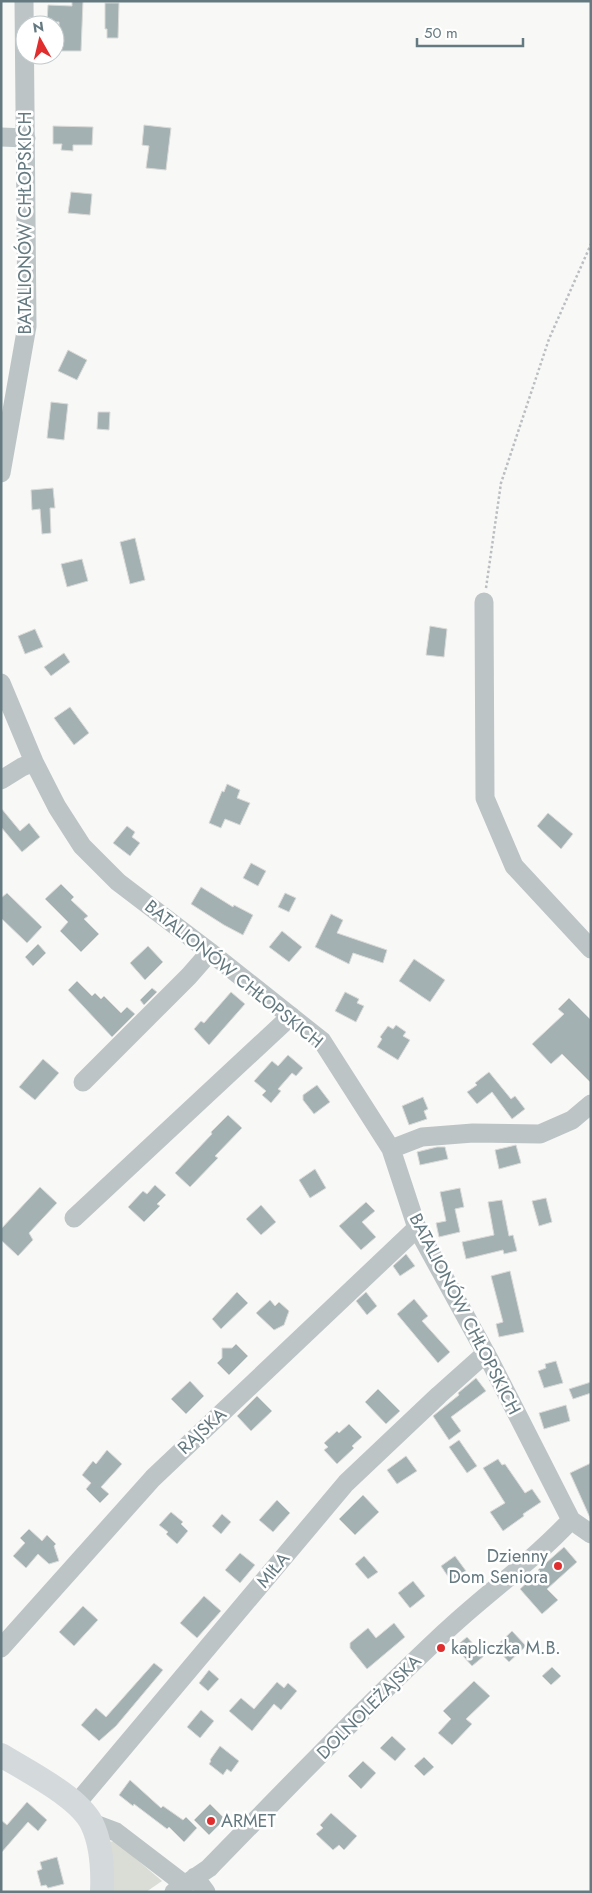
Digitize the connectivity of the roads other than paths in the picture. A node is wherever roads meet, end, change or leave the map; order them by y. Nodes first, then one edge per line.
1 (24, 1) edge
2 (1, 136) edge
3 (26, 138) junction
4 (8, 404) edge
5 (2, 466) edge
6 (484, 602) road end
7 (1, 683) edge
8 (34, 762) junction
9 (1, 780) edge
10 (591, 949) edge
11 (210, 952) junction
12 (291, 1016) junction
13 (83, 1082) dead end
14 (591, 1104) edge
15 (391, 1149) junction
16 (74, 1218) dead end
17 (417, 1228) junction
18 (486, 1353) junction
19 (571, 1520) junction
20 (591, 1534) edge
21 (1, 1648) edge
22 (2, 1756) edge
23 (77, 1803) junction
24 (92, 1823) junction
25 (189, 1886) edge
26 (102, 1892) edge

1 - 3 street, BATALIONÓW CHŁOPSKICH
2 - 3 street
3 - 4 street, BATALIONÓW CHŁOPSKICH
4 - 5 street, BATALIONÓW CHŁOPSKICH
6 - 10 street
7 - 8 street, BATALIONÓW CHŁOPSKICH
8 - 9 street
8 - 11 street, BATALIONÓW CHŁOPSKICH
11 - 12 street, BATALIONÓW CHŁOPSKICH
11 - 13 street
12 - 15 street, BATALIONÓW CHŁOPSKICH
12 - 16 street
14 - 15 street
15 - 17 street, BATALIONÓW CHŁOPSKICH
17 - 18 street, BATALIONÓW CHŁOPSKICH
17 - 21 street, RAJSKA
18 - 19 street, BATALIONÓW CHŁOPSKICH
18 - 23 street, MIŁA
19 - 20 street
19 - 25 street, DOLNOLEŻAJSKA
22 - 23 main road
23 - 24 main road
24 - 25 street
24 - 26 main road

